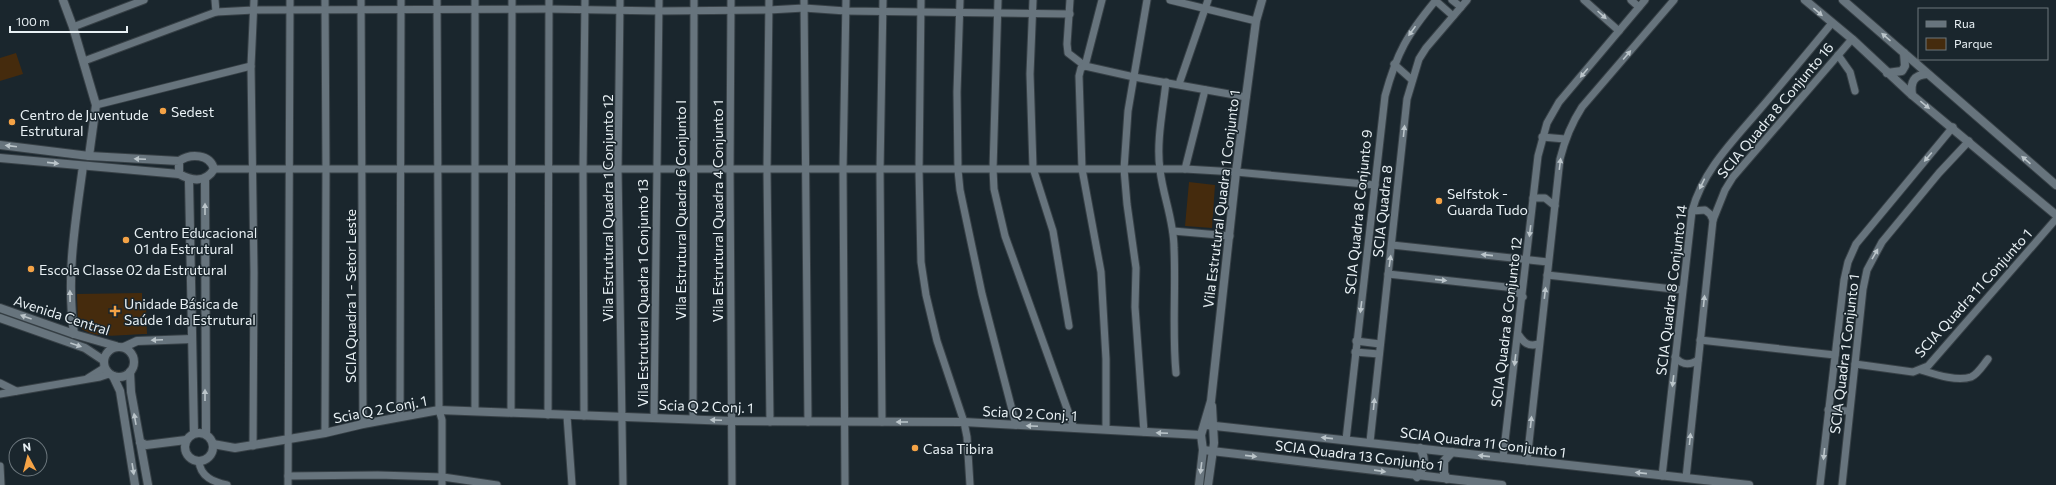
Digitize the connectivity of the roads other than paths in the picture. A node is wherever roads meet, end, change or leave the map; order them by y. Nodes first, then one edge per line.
1 (63, 0) edge
2 (144, 0) edge
3 (215, 0) edge
4 (254, 0) edge
5 (290, 0) edge
6 (325, 0) edge
7 (361, 0) edge
8 (401, 0) edge
9 (437, 0) edge
10 (475, 0) edge
11 (512, 0) edge
12 (548, 0) edge
13 (585, 0) edge
14 (620, 0) edge
15 (659, 0) edge
16 (694, 0) edge
17 (731, 0) edge
18 (769, 0) edge
19 (846, 0) edge
20 (883, 0) edge
21 (921, 0) edge
22 (960, 0) edge
23 (998, 0) edge
24 (1033, 0) edge
25 (1070, 0) edge
26 (1102, 0) edge
27 (1147, 0) edge
28 (1170, 0) edge
29 (1208, 0) edge
30 (1262, 0) edge
31 (1436, 0) edge
32 (1452, 0) edge
33 (1467, 0) edge
34 (1584, 0) edge
35 (1631, 0) edge
36 (1645, 0) edge
37 (1674, 0) edge
38 (1805, 0) edge
39 (1843, 0) edge
40 (804, 4) edge
41 (1461, 7) junction
42 (1639, 7) junction
43 (1205, 8) junction
44 (548, 9) junction
45 (584, 9) junction
46 (254, 10) junction
47 (290, 10) junction
48 (325, 10) junction
49 (401, 10) junction
50 (512, 10) junction
51 (620, 10) junction
52 (694, 10) junction
53 (769, 10) junction
54 (361, 11) junction
55 (437, 11) junction
56 (475, 11) junction
57 (659, 11) junction
58 (731, 11) junction
59 (846, 11) junction
60 (882, 11) junction
61 (921, 11) junction
62 (216, 12) junction
63 (960, 13) junction
64 (997, 14) junction
65 (1070, 14) junction
66 (1033, 15) junction
67 (1453, 16) junction
68 (1256, 21) junction
69 (1832, 24) junction
70 (73, 27) junction
71 (1619, 31) junction
72 (1852, 39) junction
73 (1904, 53) junction
74 (1838, 55) junction
75 (84, 61) junction
76 (1394, 64) junction
77 (251, 66) junction
78 (1085, 66) junction
79 (1887, 73) junction
80 (1927, 74) junction
81 (1134, 77) junction
82 (1412, 80) junction
83 (1166, 82) junction
84 (1179, 84) junction
85 (1205, 90) junction
86 (1855, 91) dead end
87 (1912, 95) junction
88 (1246, 97) junction
89 (96, 106) junction
90 (1953, 127) junction
91 (1542, 137) junction
92 (1565, 139) junction
93 (1968, 141) junction
94 (0, 145) edge
95 (89, 156) junction
96 (0, 158) edge
97 (179, 161) junction
98 (83, 166) junction
99 (362, 168) junction
100 (474, 168) junction
101 (512, 168) junction
102 (1032, 168) junction
103 (214, 169) junction
104 (289, 169) junction
105 (326, 169) junction
106 (400, 169) junction
107 (437, 169) junction
108 (547, 169) junction
109 (583, 169) junction
110 (618, 169) junction
111 (843, 169) junction
112 (993, 169) junction
113 (1082, 169) junction
114 (1124, 169) junction
115 (1160, 169) junction
116 (1185, 169) junction
117 (252, 170) junction
118 (656, 170) junction
119 (693, 170) junction
120 (730, 170) junction
121 (767, 170) junction
122 (805, 170) junction
123 (880, 170) junction
124 (919, 170) junction
125 (958, 170) junction
126 (1236, 172) junction
127 (179, 174) junction
128 (205, 179) junction
129 (189, 180) junction
130 (2056, 185) edge
131 (1375, 186) junction
132 (1533, 198) junction
133 (1555, 206) junction
134 (1692, 211) junction
135 (2056, 215) edge
136 (2056, 219) edge
137 (1713, 220) junction
138 (1173, 231) junction
139 (1230, 236) junction
140 (1392, 245) junction
141 (1526, 260) junction
142 (1548, 262) junction
143 (1388, 274) junction
144 (1547, 275) junction
145 (1682, 290) junction
146 (1523, 297) junction
147 (0, 308) edge
148 (0, 318) edge
149 (1069, 326) dead end
150 (74, 334) junction
151 (1518, 334) junction
152 (192, 339) junction
153 (1700, 340) junction
154 (1356, 341) junction
155 (1380, 344) junction
156 (1539, 344) junction
157 (120, 347) junction
158 (1355, 352) junction
159 (1379, 354) junction
160 (1835, 355) junction
161 (1675, 357) junction
162 (1988, 359) dead end
163 (1698, 360) junction
164 (1855, 364) junction
165 (108, 370) junction
166 (1920, 370) junction
167 (130, 372) junction
168 (1176, 373) dead end
169 (0, 383) edge
170 (16, 391) junction
171 (0, 394) edge
172 (439, 410) junction
173 (475, 410) junction
174 (1828, 410) junction
175 (1849, 411) junction
176 (511, 413) junction
177 (548, 415) junction
178 (567, 416) junction
179 (584, 416) junction
180 (621, 416) junction
181 (400, 417) junction
182 (654, 417) junction
183 (693, 419) junction
184 (730, 421) junction
185 (770, 422) junction
186 (808, 422) junction
187 (845, 422) junction
188 (882, 422) junction
189 (964, 422) junction
190 (363, 424) junction
191 (1016, 425) junction
192 (1210, 425) junction
193 (1074, 428) junction
194 (1106, 429) junction
195 (1144, 432) junction
196 (194, 433) junction
197 (326, 433) junction
198 (206, 434) junction
199 (1201, 435) junction
200 (288, 440) junction
201 (1346, 440) junction
202 (140, 442) junction
203 (1370, 442) junction
204 (185, 444) junction
205 (213, 444) junction
206 (253, 446) junction
207 (1420, 448) junction
208 (1203, 450) junction
209 (1212, 452) junction
210 (1452, 452) junction
211 (142, 455) junction
212 (1503, 458) junction
213 (199, 461) junction
214 (1527, 461) junction
215 (0, 466) edge
216 (288, 476) junction
217 (1417, 476) junction
218 (1662, 476) junction
219 (1686, 478) junction
220 (1447, 479) junction
221 (443, 481) edge
222 (1728, 484) edge
223 (1, 485) edge
224 (135, 485) edge
225 (148, 485) edge
226 (228, 485) edge
227 (288, 485) edge
228 (497, 485) edge
229 (572, 485) edge
230 (623, 485) edge
231 (732, 485) edge
232 (845, 485) edge
233 (970, 485) edge
234 (1199, 485) edge
235 (1208, 485) edge
236 (1502, 485) edge
237 (1749, 485) edge
238 (1820, 485) edge
239 (1842, 485) edge

1 - 70 street
2 - 70 street
3 - 62 street
4 - 46 street
5 - 47 street
6 - 48 street
7 - 54 street, SCIA Quadra 1 - Setor Leste
8 - 49 street
9 - 55 street
10 - 56 street
11 - 50 street
12 - 44 street
13 - 45 street
14 - 51 street, Vila Estrutural Quadra 1 Conjunto 12
15 - 57 street, Vila Estrutural Quadra 1 Conjunto 13
16 - 52 street, Vila Estrutural Quadra 6 Conjunto I
17 - 58 street, Vila Estrutural Quadra 4 Conjunto 1
18 - 53 street
19 - 59 street
20 - 60 street
21 - 61 street
22 - 63 street
23 - 64 street
24 - 66 street
25 - 65 street
26 - 78 street
27 - 81 street
28 - 43 street
29 - 43 street
30 - 68 street, Vila Estrutural Quadra 1 Conjunto 1
31 - 67 street
31 -> 76 street, SCIA Quadra 8 Conjunto 9
32 - 41 street
33 - 41 street, SCIA Quadra 8
34 -> 71 street
35 - 42 street
36 - 42 street, SCIA Quadra 8 Conjunto 12
92 -> 37 street
38 -> 69 street
73 -> 39 street
40 - 53 street
40 - 59 street
40 - 122 street
41 - 67 street, SCIA Quadra 8
42 - 71 street, SCIA Quadra 8 Conjunto 12
43 - 68 street
43 - 84 street
44 - 45 street
44 - 50 street
44 - 108 street
45 - 51 street
45 - 109 street
46 - 47 street
46 - 62 street
46 - 77 street
47 - 48 street
47 - 104 street
48 - 54 street
48 - 105 street
49 - 54 street
49 - 55 street
49 - 106 street
50 - 56 street
50 - 101 street
51 - 57 street
51 - 110 street, Vila Estrutural Quadra 1 Conjunto 12
52 - 57 street
52 - 58 street
52 - 119 street, Vila Estrutural Quadra 6 Conjunto I
53 - 58 street
53 - 121 street
54 - 99 street, SCIA Quadra 1 - Setor Leste
55 - 56 street
55 - 107 street
56 - 100 street
57 - 118 street, Vila Estrutural Quadra 1 Conjunto 13
58 - 120 street, Vila Estrutural Quadra 4 Conjunto 1
59 - 60 street
59 - 111 street
60 - 61 street
60 - 123 street
61 - 63 street
61 - 124 street
62 - 75 street
63 - 64 street
63 - 125 street
64 - 66 street
64 - 112 street
65 - 66 street
65 - 78 street
66 - 102 street
67 - 82 street, SCIA Quadra 8
68 - 88 street, Vila Estrutural Quadra 1 Conjunto 1
69 - 72 street, SCIA Quadra 8 Conjunto 16
69 -> 134 street, SCIA Quadra 8 Conjunto 14
70 - 75 street
71 -> 91 street, SCIA Quadra 8 Conjunto 12
72 - 74 street, SCIA Quadra 8 Conjunto 16
72 - 79 street, SCIA Quadra 8 Conjunto 16
73 - 79 street
73 - 80 street
74 - 86 street
74 - 137 street, SCIA Quadra 8 Conjunto 16
75 - 89 street
76 - 82 street
76 - 131 street, SCIA Quadra 8 Conjunto 9
77 - 89 street
77 - 117 street
78 - 81 street
78 - 113 street
79 - 87 street, SCIA Quadra 8 Conjunto 16
80 - 87 street
130 -> 80 street
81 - 83 street
81 - 114 street
140 -> 82 street, SCIA Quadra 8
83 - 84 street
83 - 115 street
84 - 85 street
85 - 88 street
85 - 116 street
87 -> 90 street, SCIA Quadra 8 Conjunto 16
88 - 126 street, Vila Estrutural Quadra 1 Conjunto 1
89 - 95 street
90 - 93 street, SCIA Quadra 8 Conjunto 16
90 -> 160 street
91 - 92 street
91 - 132 street, SCIA Quadra 8 Conjunto 12
133 -> 92 street
93 - 135 street, SCIA Quadra 8 Conjunto 16
164 -> 93 street, SCIA Quadra 1 Conjunto 1
95 -> 94 street
97 -> 95 street
96 -> 98 street
97 - 103 street
97 - 127 street
98 - 127 street
150 -> 98 street
99 - 105 street
99 - 106 street
99 - 190 street, SCIA Quadra 1 - Setor Leste
100 - 101 street
100 - 107 street
100 - 173 street
101 - 108 street
101 - 176 street
102 - 112 street
102 - 113 street
102 - 149 street
103 - 117 street
103 - 128 street
104 - 105 street
104 - 117 street
104 - 200 street
105 - 197 street
106 - 107 street
106 - 181 street
107 - 172 street
108 - 109 street
108 - 177 street
109 - 110 street
109 - 179 street
110 - 118 street
110 - 180 street, Vila Estrutural Quadra 1 Conjunto 12
111 - 122 street
111 - 123 street
111 - 187 street
112 - 125 street
112 - 193 street
113 - 114 street
113 - 194 street
114 - 115 street
114 - 195 street
115 - 116 street
115 - 138 street
116 - 126 street
117 - 206 street
118 - 119 street
118 - 182 street, Vila Estrutural Quadra 1 Conjunto 13
119 - 120 street
119 - 183 street, Vila Estrutural Quadra 6 Conjunto I
120 - 121 street
120 - 184 street, Vila Estrutural Quadra 4 Conjunto 1
121 - 122 street
121 - 185 street
122 - 186 street
123 - 124 street
123 - 188 street
124 - 125 street
124 - 189 street
125 - 191 street
126 - 131 street
126 - 139 street, Vila Estrutural Quadra 1 Conjunto 1
127 - 129 street
128 - 129 street
198 -> 128 street
129 - 152 street
131 -> 154 street, SCIA Quadra 8 Conjunto 9
132 - 133 street
132 -> 141 street, SCIA Quadra 8 Conjunto 12
133 - 142 street
134 - 137 street
134 - 145 street, SCIA Quadra 8 Conjunto 14
136 - 166 street, SCIA Quadra 11 Conjunto 1
153 -> 137 street, SCIA Quadra 8 Conjunto 16
138 - 139 street
138 - 168 street
139 - 192 street, Vila Estrutural Quadra 1 Conjunto 1
141 -> 140 street
143 -> 140 street, SCIA Quadra 8
141 - 142 street
141 - 146 street, SCIA Quadra 8 Conjunto 12
142 - 144 street
143 -> 146 street
143 - 155 street, SCIA Quadra 8
144 - 145 street
156 -> 144 street
145 - 161 street, SCIA Quadra 8 Conjunto 14
146 - 151 street, SCIA Quadra 8 Conjunto 12
150 -> 147 street, Avenida Central
148 -> 165 street, Avenida Central
150 - 157 street, Avenida Central
151 - 156 street
151 -> 212 street, SCIA Quadra 8 Conjunto 12
152 -> 157 street
152 - 196 street
153 - 160 street
153 - 163 street, SCIA Quadra 8 Conjunto 16
154 - 155 street
154 - 158 street, SCIA Quadra 8 Conjunto 9
155 - 159 street, SCIA Quadra 8
214 -> 156 street
157 - 165 street
157 - 167 street
158 - 159 street
158 - 201 street, SCIA Quadra 8 Conjunto 9
203 -> 159 street, SCIA Quadra 8
160 - 174 street
161 - 163 street
161 -> 218 street, SCIA Quadra 8 Conjunto 14
162 - 166 street
219 -> 163 street, SCIA Quadra 8 Conjunto 16
164 - 166 street, SCIA Quadra 11 Conjunto 1
164 - 175 street, SCIA Quadra 1 Conjunto 1
165 - 167 street
165 - 170 street
165 -> 224 street
202 -> 167 street
169 - 170 street
170 - 171 street
172 - 173 street, Scia Q 2 Conj. 1
172 - 181 street, Scia Q 2 Conj. 1
172 - 221 street
173 - 176 street, Scia Q 2 Conj. 1
174 - 175 street
174 -> 238 street
175 - 239 street, SCIA Quadra 1 Conjunto 1
176 - 177 street, Scia Q 2 Conj. 1
177 - 178 street, Scia Q 2 Conj. 1
178 - 179 street, Scia Q 2 Conj. 1
178 - 229 street
179 - 180 street, Scia Q 2 Conj. 1
180 - 182 street, Scia Q 2 Conj. 1
180 - 230 street, Vila Estrutural Quadra 1 Conjunto 12
181 - 190 street, Scia Q 2 Conj. 1
182 - 183 street, Scia Q 2 Conj. 1
184 -> 183 street, Scia Q 2 Conj. 1
184 - 185 street, Scia Q 2 Conj. 1
184 - 231 street, Vila Estrutural Quadra 4 Conjunto 1
185 - 186 street, Scia Q 2 Conj. 1
186 - 187 street, Scia Q 2 Conj. 1
187 - 188 street, Scia Q 2 Conj. 1
187 - 232 street
189 -> 188 street, Scia Q 2 Conj. 1
189 - 191 street, Scia Q 2 Conj. 1
189 - 233 street
190 - 197 street, Scia Q 2 Conj. 1
193 -> 191 street, Scia Q 2 Conj. 1
192 - 199 street
201 -> 192 street, SCIA Quadra 11 Conjunto 1
192 - 209 street, Vila Estrutural Quadra 1 Conjunto 1
193 - 194 street, Scia Q 2 Conj. 1
194 - 195 street, Scia Q 2 Conj. 1
199 -> 195 street, Scia Q 2 Conj. 1
196 - 198 street
196 - 204 street
197 - 200 street, Scia Q 2 Conj. 1
198 - 205 street
199 - 208 street
200 - 206 street, Scia Q 2 Conj. 1
200 - 216 street
201 - 203 street, SCIA Quadra 11 Conjunto 1
202 - 204 street
202 - 211 street
203 - 207 street, SCIA Quadra 11 Conjunto 1
204 - 211 street
204 - 213 street
205 - 206 street, Scia Q 2 Conj. 1
205 - 213 street
207 - 210 street, SCIA Quadra 11 Conjunto 1
207 - 217 street
208 - 209 street, SCIA Quadra 13 Conjunto 1
208 -> 234 street
209 -> 217 street, SCIA Quadra 13 Conjunto 1
209 - 235 street, Vila Estrutural Quadra 1 Conjunto 1
212 -> 210 street, SCIA Quadra 11 Conjunto 1
210 - 220 street
211 - 225 street
212 - 214 street, SCIA Quadra 11 Conjunto 1
213 - 226 street
218 -> 214 street, SCIA Quadra 11 Conjunto 1
215 - 223 street
216 - 221 street
216 - 227 street
217 - 220 street, SCIA Quadra 13 Conjunto 1
218 - 219 street, SCIA Quadra 11 Conjunto 1
219 - 222 street, SCIA Quadra 11 Conjunto 1
220 - 236 street, SCIA Quadra 13 Conjunto 1
221 - 228 street
222 - 237 street, SCIA Quadra 11 Conjunto 1

